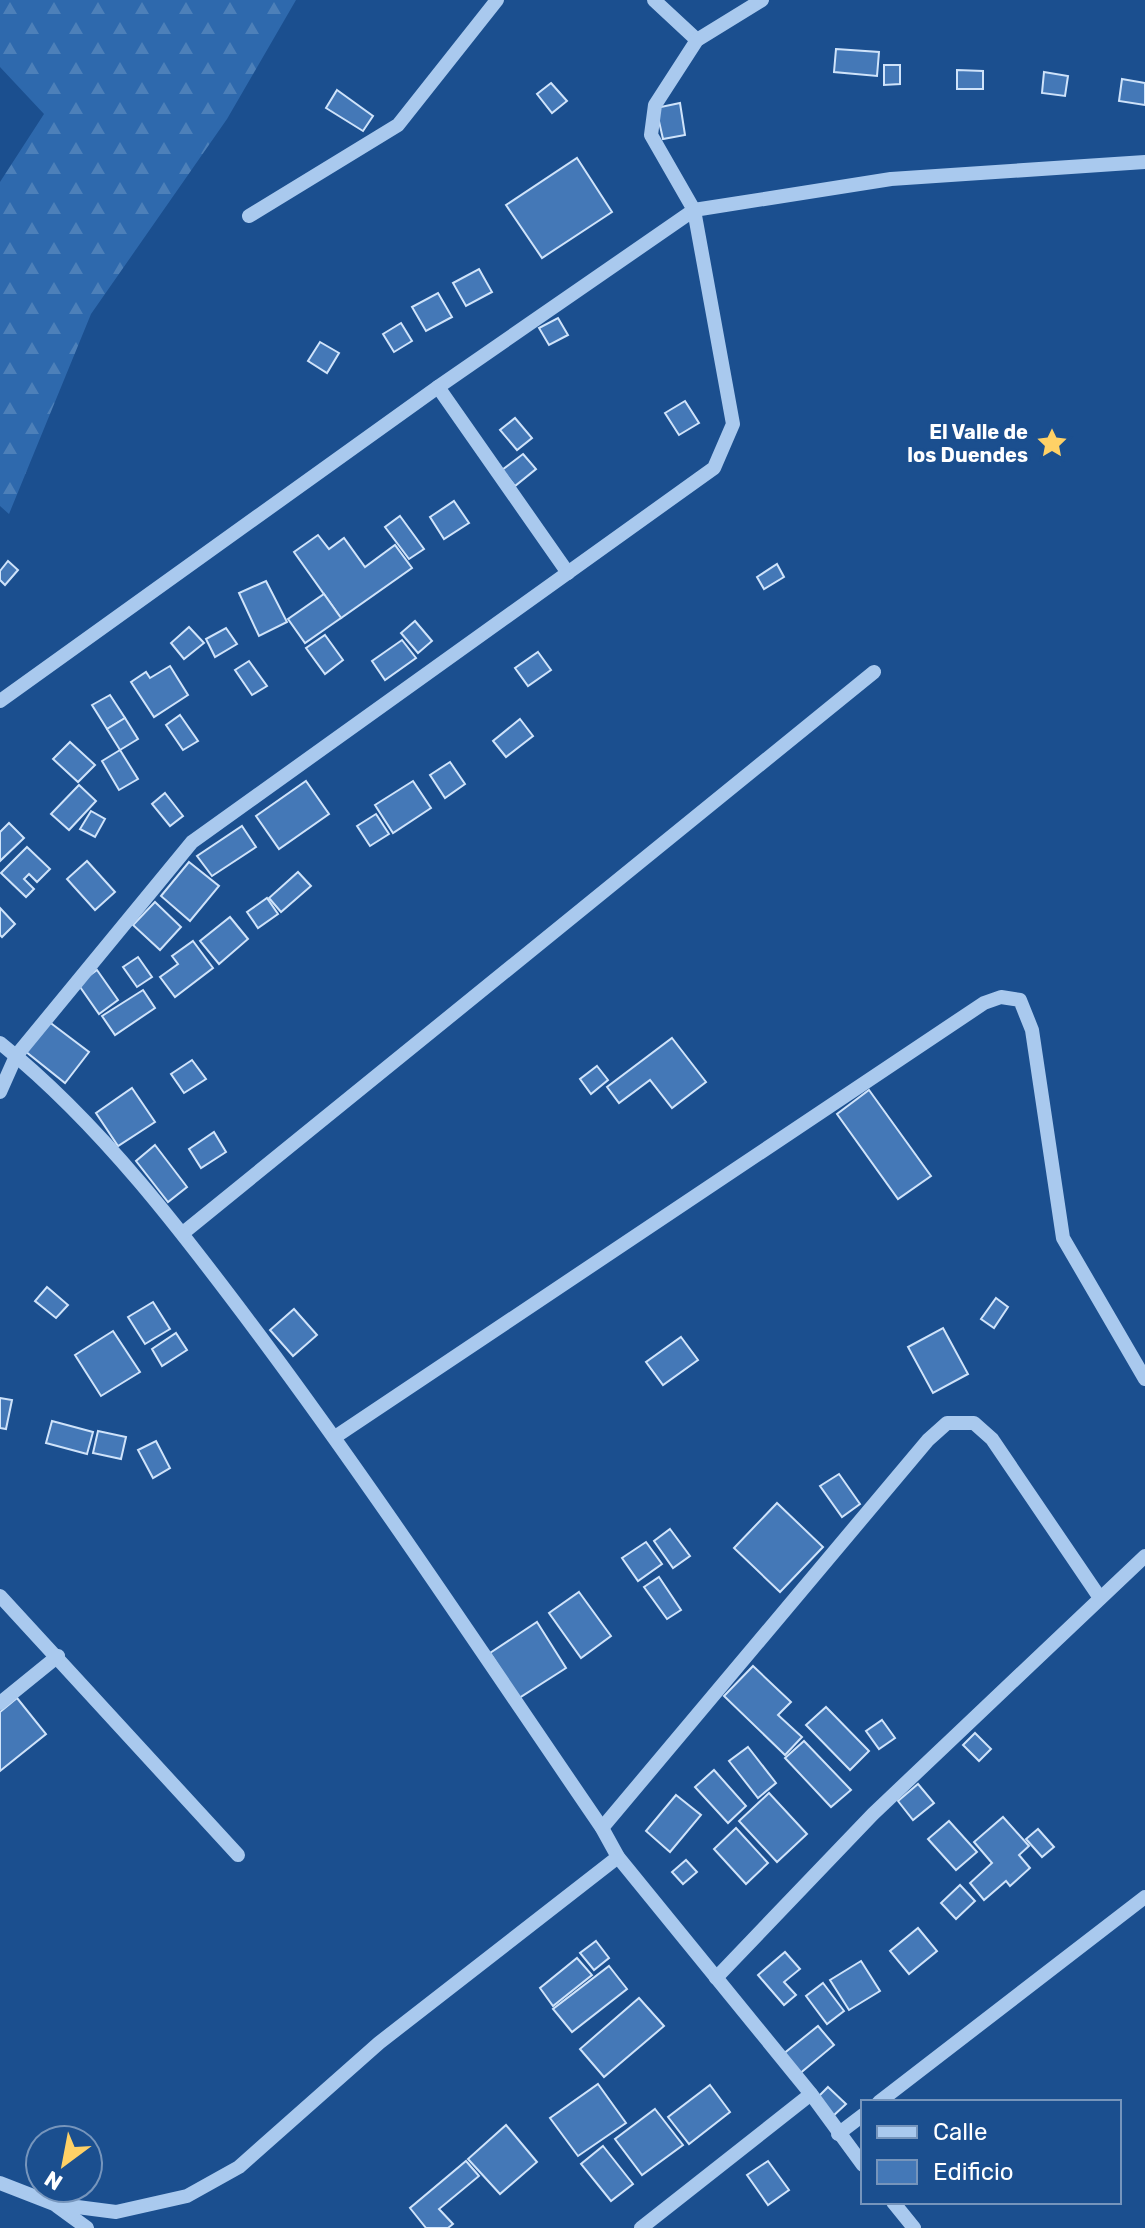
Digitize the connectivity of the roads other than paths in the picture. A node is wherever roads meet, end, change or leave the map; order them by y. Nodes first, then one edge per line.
1 (497, 0) edge
2 (654, 0) edge
3 (762, 0) edge
4 (697, 40) junction
5 (1145, 162) edge
6 (694, 210) junction
7 (249, 216) dead end
8 (438, 387) junction
9 (568, 573) junction
10 (874, 672) dead end
11 (0, 701) edge
12 (0, 1043) edge
13 (16, 1056) junction
14 (0, 1092) edge
15 (183, 1233) junction
16 (1145, 1379) edge
17 (335, 1437) junction
18 (1145, 1556) edge
19 (0, 1596) edge
20 (1100, 1598) junction
21 (58, 1656) junction
22 (0, 1703) edge
23 (602, 1828) junction
24 (238, 1855) dead end
25 (618, 1857) junction
26 (1145, 1897) edge
27 (716, 1978) junction
28 (811, 2094) junction
29 (882, 2100) edge
30 (861, 2117) edge
31 (838, 2134) junction
32 (861, 2163) edge
33 (0, 2183) edge
34 (24, 2192) edge
35 (54, 2204) joint
36 (895, 2204) edge
37 (87, 2228) edge
38 (641, 2228) edge
39 (914, 2228) edge

1 - 7 street
2 - 4 street
3 - 4 street
4 - 6 street
5 - 6 street
6 - 8 street
6 - 9 street
8 - 9 street
8 - 11 street
9 - 13 street
10 - 15 street
12 - 13 street
13 - 14 street
13 - 15 street
15 - 17 street
16 - 17 street
17 - 23 street
18 - 20 street
19 - 21 street
20 - 23 street
20 - 27 street
21 - 22 street
21 - 24 street
23 - 25 street
25 - 27 street
25 - 35 street
26 - 29 street
27 - 28 street
28 - 31 street
28 - 38 street
30 - 31 street
31 - 32 street
33 - 34 street
35 - 37 street
36 - 39 street

